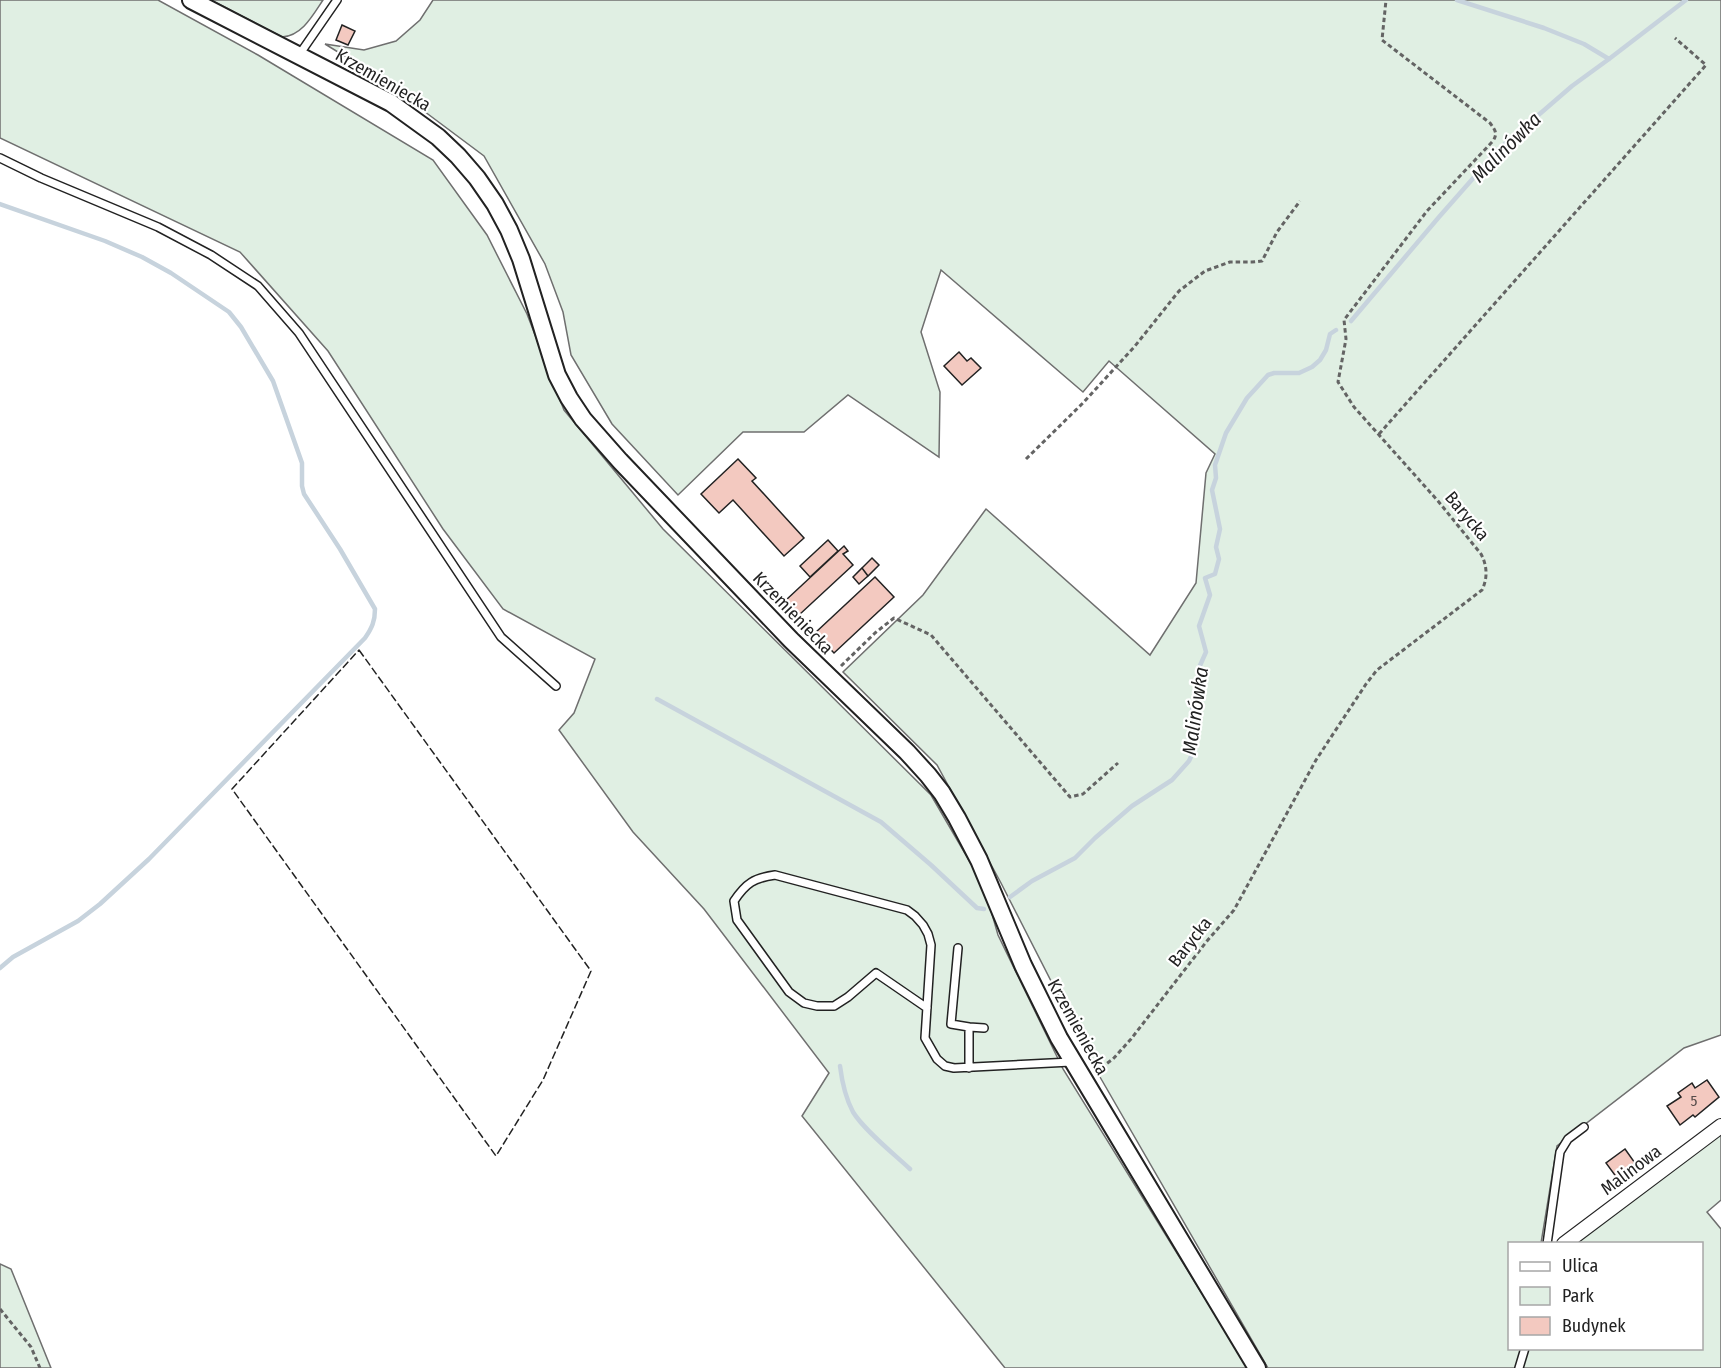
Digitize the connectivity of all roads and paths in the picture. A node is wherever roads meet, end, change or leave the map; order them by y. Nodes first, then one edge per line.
1 (192, 0) edge
2 (337, 0) edge
3 (1386, 0) edge
4 (1675, 38) dead end
5 (299, 55) junction
6 (0, 158) edge
7 (1300, 201) dead end
8 (1378, 434) junction
9 (1026, 459) dead end
10 (828, 678) junction
11 (556, 686) dead end
12 (1118, 764) dead end
13 (958, 948) dead end
14 (927, 1008) junction
15 (969, 1027) junction
16 (984, 1028) dead end
17 (1073, 1062) junction
18 (969, 1068) junction
19 (1084, 1080) junction
20 (1721, 1126) edge
21 (1584, 1127) dead end
22 (1547, 1242) edge
23 (1567, 1242) edge
24 (0, 1309) edge
25 (1524, 1350) edge
26 (40, 1368) edge
27 (1257, 1368) edge
28 (1519, 1368) edge

1 - 5 street, Krzemieniecka
2 - 5 lane
3 - 8 path, Barycka
4 - 8 path
5 - 10 street, Krzemieniecka
6 - 11 lane
7 - 9 path
8 - 19 path, Barycka
10 - 12 path
10 - 17 street, Krzemieniecka
13 - 15 lane
14 - 14 lane
14 - 18 lane
15 - 16 lane
15 - 18 lane
17 - 18 lane
17 - 19 street, Krzemieniecka
19 - 27 street, Krzemieniecka
20 - 23 street, Malinowa
21 - 22 lane
24 - 26 path
25 - 28 lane

